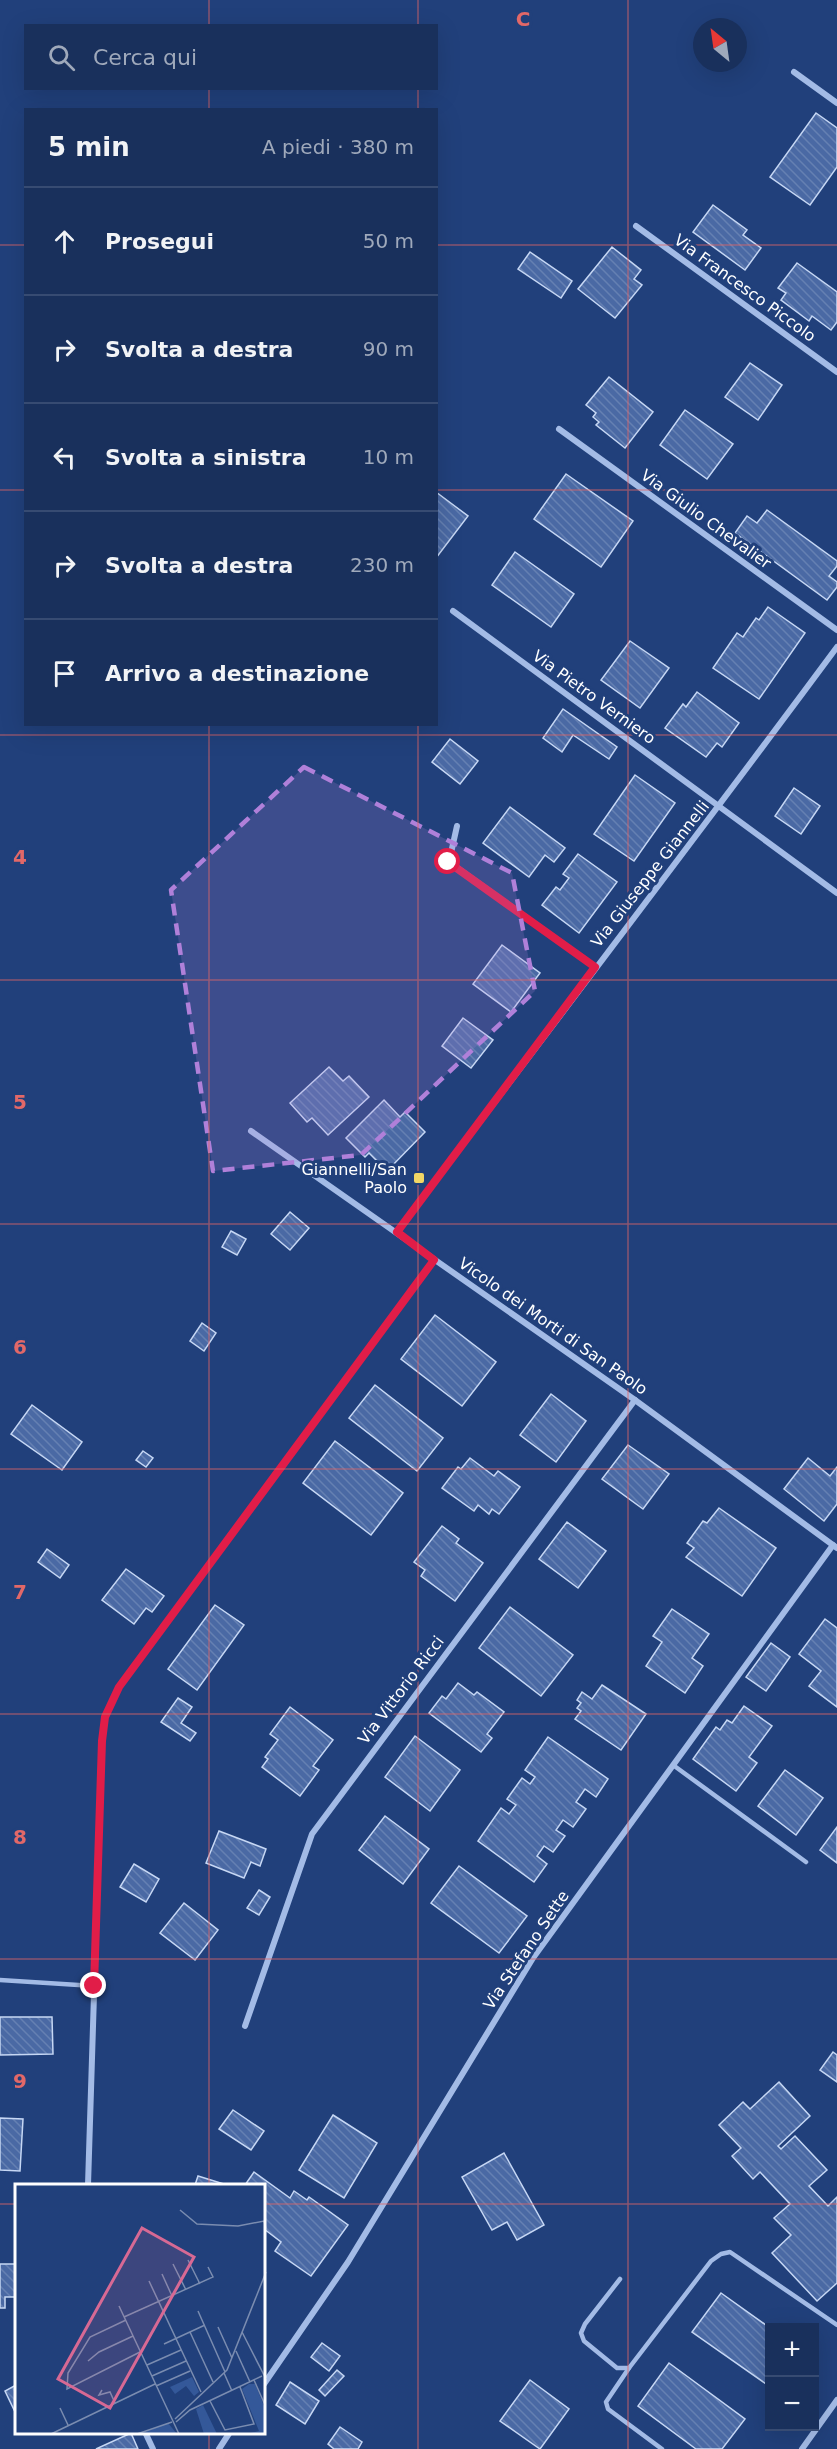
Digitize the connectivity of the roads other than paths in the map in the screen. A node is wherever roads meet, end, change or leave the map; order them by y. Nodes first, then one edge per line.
1 (794, 72) dead end
2 (837, 103) edge
3 (636, 226) dead end
4 (837, 372) edge
5 (559, 429) dead end
6 (453, 610) dead end
7 (837, 630) edge
8 (837, 647) edge
9 (719, 806) junction
10 (457, 826) dead end
11 (837, 893) edge
12 (595, 967) junction
13 (251, 1131) dead end
14 (397, 1232) junction
15 (434, 1260) junction
16 (636, 1400) junction
17 (835, 1547) edge
18 (673, 1765) junction
19 (806, 1862) dead end
20 (0, 1980) edge
21 (94, 1986) junction
22 (244, 2026) dead end
23 (88, 2184) edge
24 (620, 2278) dead end
25 (837, 2325) edge
26 (629, 2368) junction
27 (266, 2381) edge
28 (837, 2400) edge
29 (146, 2434) edge
30 (229, 2434) edge
31 (153, 2449) edge
32 (219, 2449) edge
33 (662, 2449) edge
34 (802, 2449) edge

1 - 2 street
3 - 4 street, Via Francesco Piccolo
5 - 7 street, Via Giulio Chevalier
6 - 9 street, Via Pietro Verniero
8 - 9 street, Via Giuseppe Giannelli
9 - 11 street, Via Pietro Verniero
9 - 12 street, Via Giuseppe Giannelli
10 - 12 street
12 - 14 street, Via Giuseppe Giannelli
13 - 14 street, Vicolo dei Morti di San Paolo
14 - 15 street, Vicolo dei Morti di San Paolo
15 - 16 street, Vicolo dei Morti di San Paolo
15 - 21 street
16 - 17 street, Vicolo dei Morti di San Paolo
16 - 22 street, Via Vittorio Ricci
17 - 18 street, Via Stefano Sette
18 - 19 lane
18 - 27 street, Via Stefano Sette
20 - 21 lane
21 - 23 street
24 - 26 lane
25 - 26 lane
26 - 33 lane
28 - 34 street
29 - 31 street
30 - 32 street

